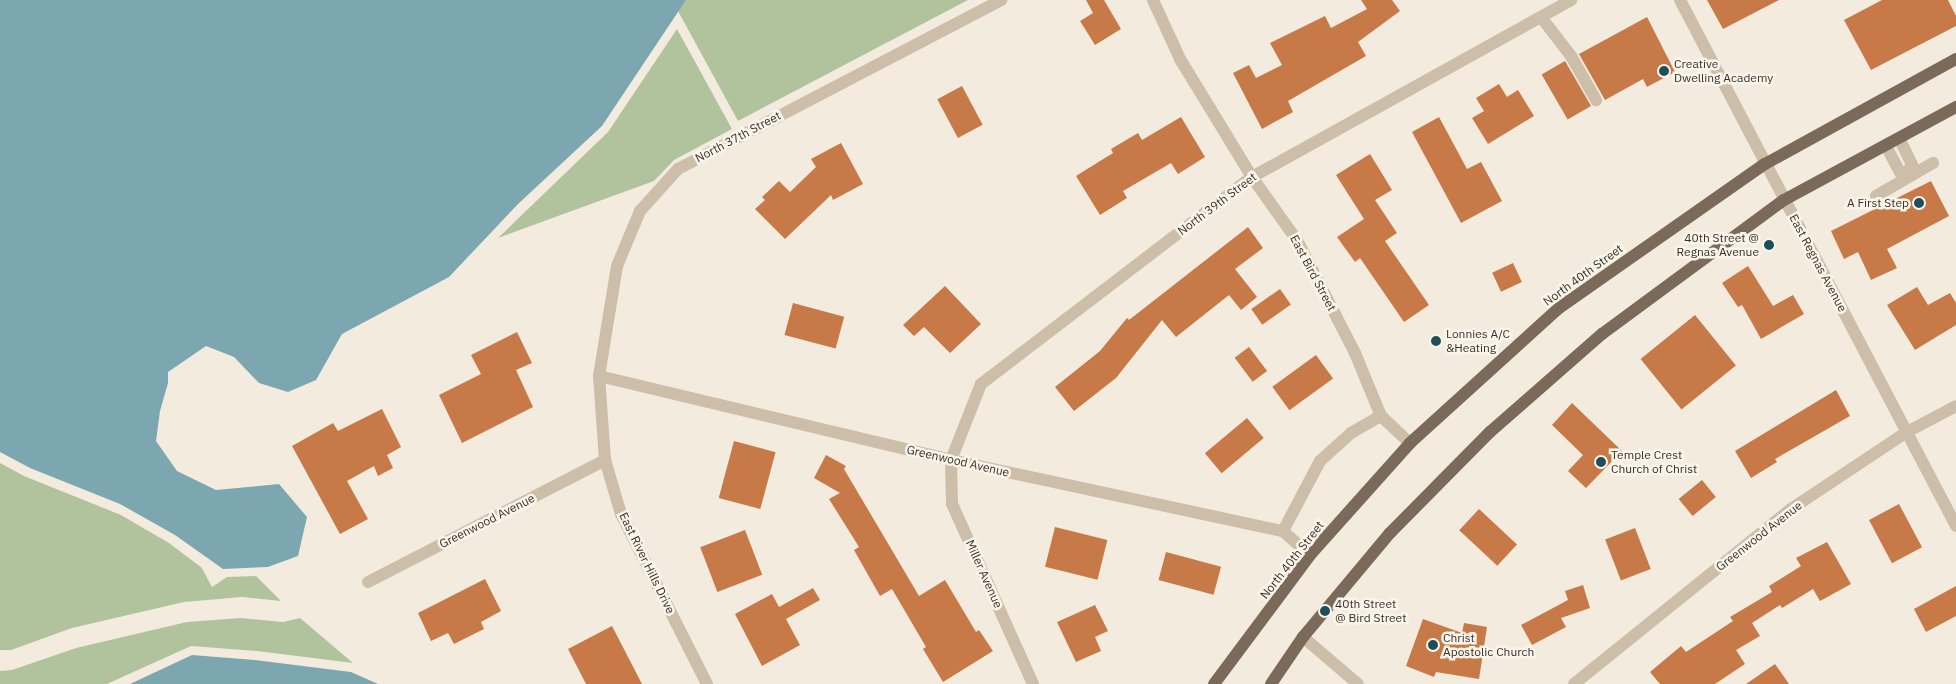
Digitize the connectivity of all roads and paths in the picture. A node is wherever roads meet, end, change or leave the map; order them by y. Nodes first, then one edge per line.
1 (1001, 0) edge
2 (1153, 0) edge
3 (1571, 0) edge
4 (1680, 0) edge
5 (1541, 17) junction
6 (1956, 58) edge
7 (1596, 100) dead end
8 (1956, 107) edge
9 (1899, 138) junction
10 (1886, 146) junction
11 (1933, 163) dead end
12 (1765, 164) junction
13 (1908, 174) junction
14 (1252, 177) junction
15 (1876, 196) dead end
16 (1784, 200) junction
17 (599, 376) junction
18 (1956, 406) edge
19 (1381, 416) junction
20 (1907, 432) junction
21 (1410, 443) junction
22 (606, 460) junction
23 (951, 460) junction
24 (1956, 526) edge
25 (1283, 531) junction
26 (1310, 555) junction
27 (368, 582) dead end
28 (1303, 637) junction
29 (707, 684) edge
30 (1033, 684) edge
31 (1214, 684) edge
32 (1271, 684) edge
33 (1358, 684) edge
34 (1574, 684) edge

1 - 17 street, North 37th Street
2 - 14 street, East Bird Street
3 - 5 street, North 39th Street
4 - 12 street, East Regnas Avenue
5 - 7 street
5 - 14 street, North 39th Street
6 - 12 main road, North 40th Street
8 - 9 main road
9 - 10 main road
9 - 13 street
10 - 13 street
10 - 16 main road
11 - 13 street
12 - 16 street, East Regnas Avenue
12 - 21 main road, North 40th Street
13 - 15 street
14 - 19 street, East Bird Street
14 - 23 street, North 39th Street
16 - 20 street, East Regnas Avenue
16 - 28 main road
17 - 22 street, East River Hills Drive
17 - 23 street, Greenwood Avenue
18 - 20 street, Greenwood Avenue
19 - 21 street, East Bird Street
19 - 25 street
20 - 24 street, East Regnas Avenue
20 - 34 street, Greenwood Avenue
21 - 26 main road, North 40th Street
22 - 27 street, Greenwood Avenue
22 - 29 street, East River Hills Drive
23 - 25 street, Greenwood Avenue
23 - 30 street, Miller Avenue
25 - 26 street, Greenwood Avenue
26 - 31 main road, North 40th Street
28 - 32 main road
28 - 33 street

